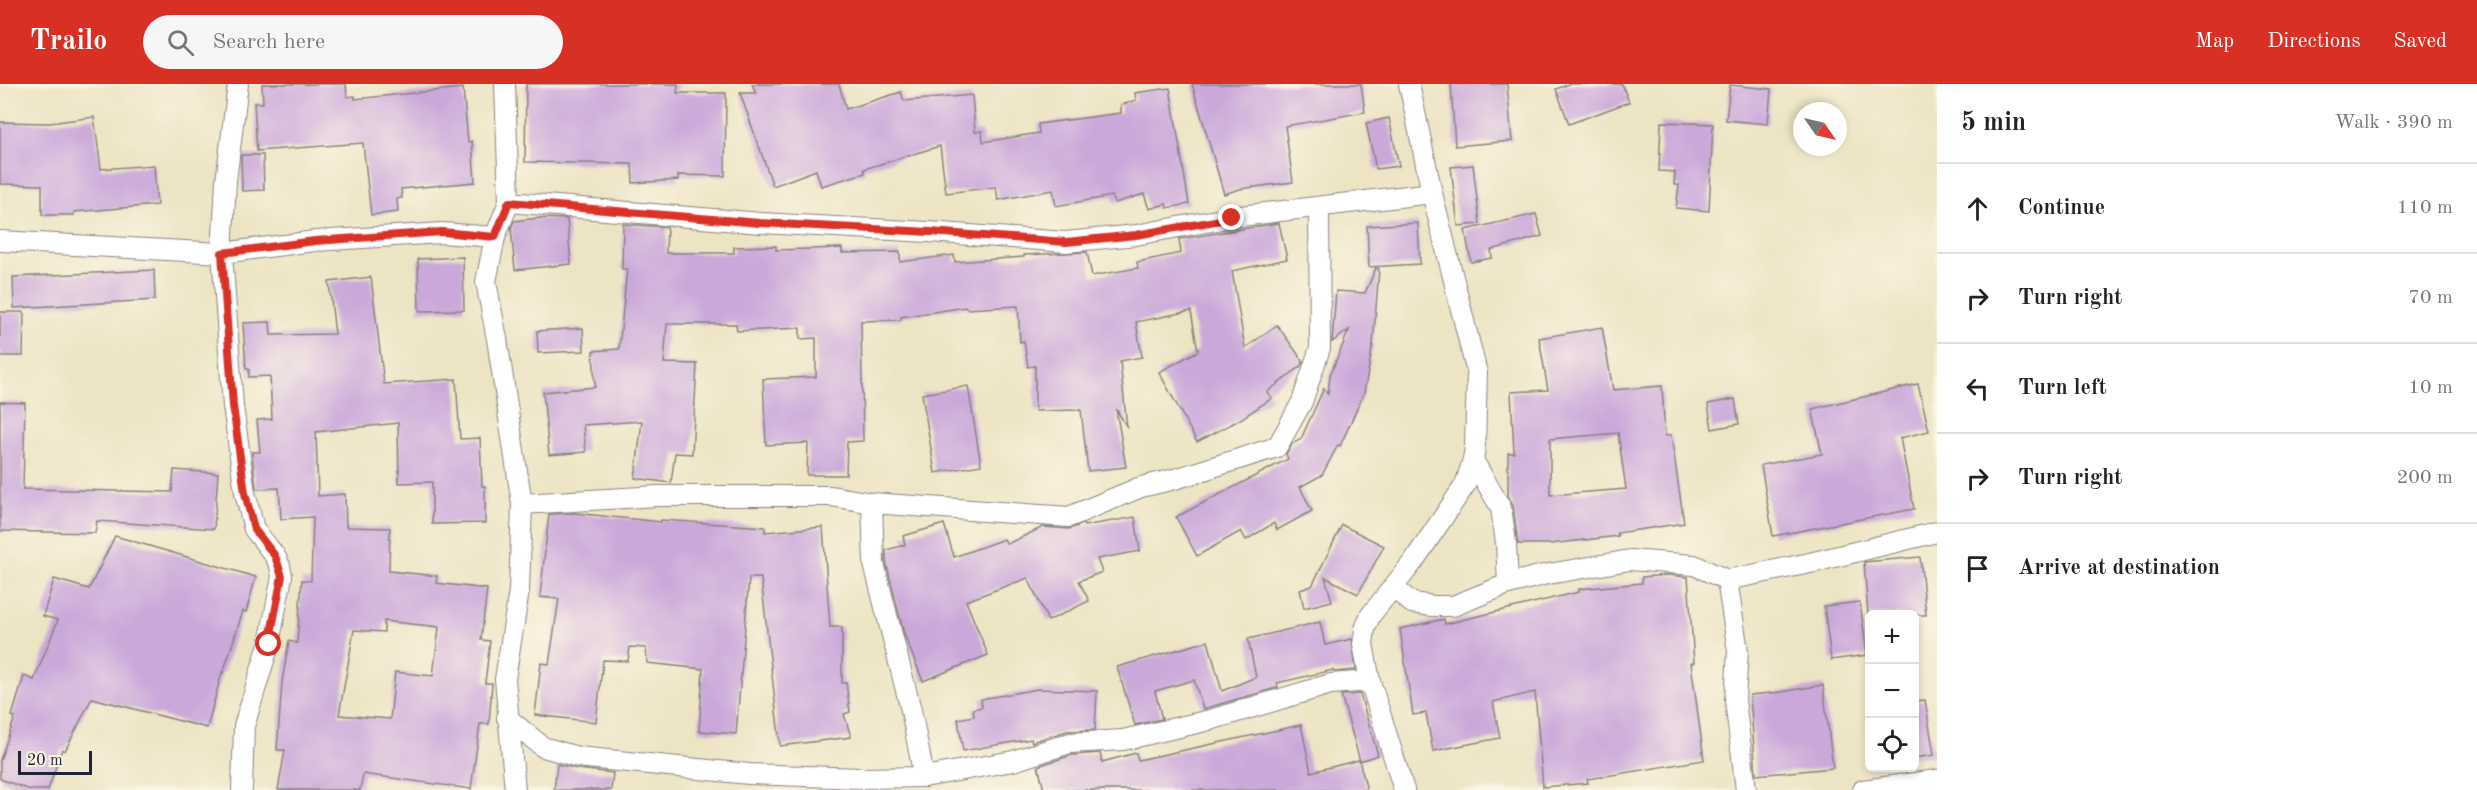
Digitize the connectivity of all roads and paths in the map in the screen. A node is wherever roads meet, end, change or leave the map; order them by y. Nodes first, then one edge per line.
1 (238, 84) edge
2 (505, 84) edge
3 (1409, 84) edge
4 (1432, 193) junction
5 (509, 202) junction
6 (1319, 207) junction
7 (495, 237) junction
8 (0, 241) edge
9 (222, 253) junction
10 (1473, 460) junction
11 (872, 502) junction
12 (522, 504) junction
13 (1937, 532) edge
14 (1727, 580) junction
15 (1508, 584) junction
16 (1394, 588) junction
17 (1370, 681) junction
18 (507, 718) junction
19 (924, 777) junction
20 (1937, 780) edge
21 (242, 790) edge
22 (515, 790) edge
23 (1404, 790) edge
24 (1746, 790) edge
25 (1863, 790) edge

1 - 9 street
2 - 5 street
3 - 4 street
4 - 6 street
4 - 10 street
5 - 6 street
5 - 7 street
6 - 11 street
7 - 9 street
7 - 12 street
8 - 9 street
9 - 21 street
10 - 15 street
10 - 16 street
11 - 12 street
11 - 19 street
12 - 18 street
13 - 14 street
14 - 15 street
14 - 24 street
15 - 16 street
16 - 17 street
17 - 19 street
17 - 23 street
18 - 19 street
18 - 22 street
20 - 25 street

